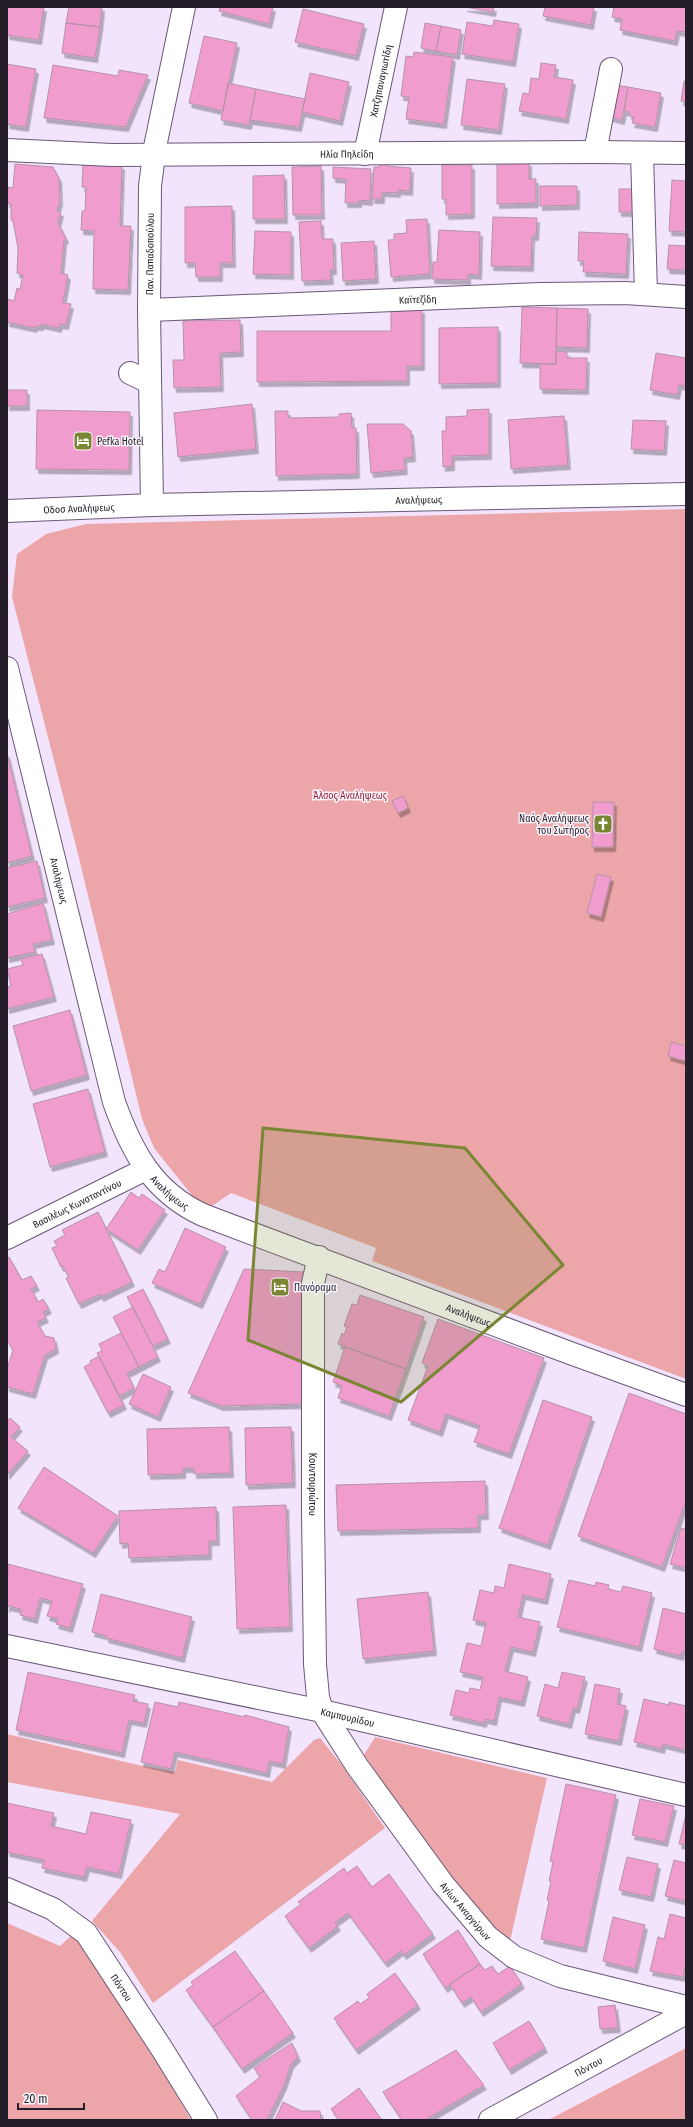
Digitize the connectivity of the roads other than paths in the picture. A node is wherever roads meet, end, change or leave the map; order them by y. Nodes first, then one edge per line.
1 (184, 7) edge
2 (396, 7) edge
3 (611, 69) dead end
4 (7, 150) edge
5 (596, 152) junction
6 (642, 152) junction
7 (686, 153) edge
8 (153, 154) junction
9 (365, 154) junction
10 (646, 294) junction
11 (686, 297) edge
12 (149, 310) junction
13 (130, 373) dead end
14 (149, 382) junction
15 (686, 494) edge
16 (152, 505) junction
17 (7, 511) edge
18 (7, 668) edge
19 (146, 1169) junction
20 (7, 1238) edge
21 (319, 1257) junction
22 (686, 1395) edge
23 (7, 1646) edge
24 (322, 1711) junction
25 (686, 1795) edge
26 (7, 1889) edge
27 (686, 2007) edge
28 (686, 2013) edge
29 (206, 2120) edge
30 (490, 2120) edge

1 - 8 street, Παν. Παπαδοπούλου
2 - 9 street, Χατζηπαναγιωτίδη
3 - 5 street
4 - 8 street, Ηλία Πηλείδη
5 - 6 street, Ηλία Πηλείδη
5 - 9 street, Ηλία Πηλείδη
6 - 7 street, Ηλία Πηλείδη
6 - 10 street
8 - 9 street, Ηλία Πηλείδη
8 - 12 street, Παν. Παπαδοπούλου
10 - 11 street, Καϊτεζίδη
10 - 12 street, Καϊτεζίδη
12 - 14 street, Παν. Παπαδοπούλου
13 - 14 street
14 - 16 street, Παν. Παπαδοπούλου
15 - 16 street, Αναλήψεως
16 - 17 street, Οδοσ Αναλήψεως
18 - 19 street, Αναλήψεως
19 - 20 street, Βασιλέως Κωνσταντίνου
19 - 21 street, Αναλήψεως
21 - 22 street, Αναλήψεως
21 - 24 street, Κουντουριώτου
23 - 24 street, Καμπουρίδου
24 - 25 street, Καμπουρίδου
24 - 27 street, Αγίων Αναργύρων
26 - 29 street, Πόντου
28 - 30 street, Πόντου

